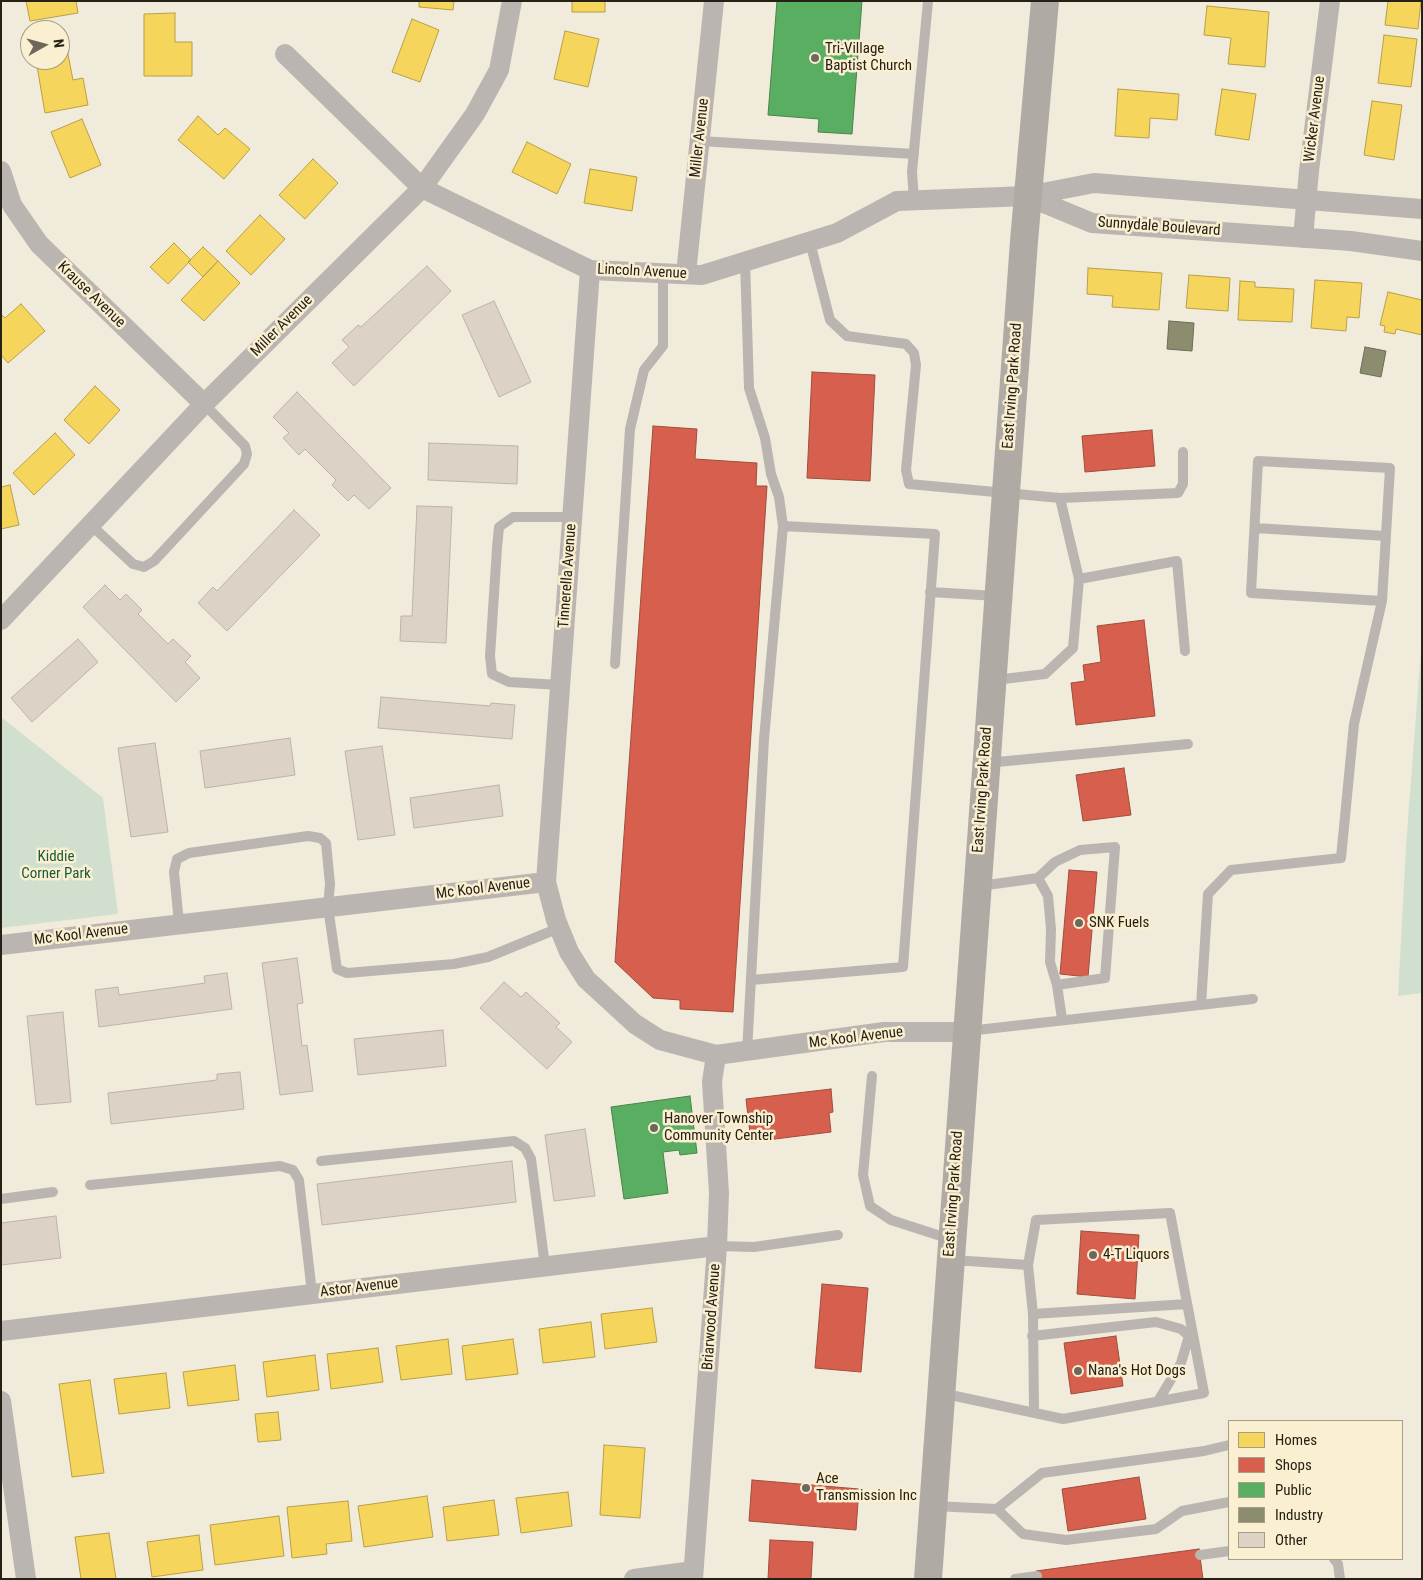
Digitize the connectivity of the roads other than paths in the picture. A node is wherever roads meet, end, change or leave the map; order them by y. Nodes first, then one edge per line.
1 (512, 1) edge
2 (714, 1) edge
3 (928, 1) edge
4 (1045, 1) edge
5 (1330, 1) edge
6 (285, 54) dead end
7 (700, 141) junction
8 (914, 154) junction
9 (1, 171) edge
10 (422, 188) junction
11 (1027, 196) junction
12 (914, 200) junction
13 (1307, 200) junction
14 (1422, 209) edge
15 (1304, 238) junction
16 (810, 242) junction
17 (1422, 251) edge
18 (746, 262) junction
19 (590, 270) junction
20 (663, 273) junction
21 (686, 274) junction
22 (204, 404) junction
23 (1183, 452) dead end
24 (1005, 493) junction
25 (1060, 498) junction
26 (572, 517) junction
27 (91, 525) junction
28 (783, 526) junction
29 (1255, 528) junction
30 (1386, 536) junction
31 (1079, 579) junction
32 (930, 592) junction
33 (998, 596) junction
34 (1382, 601) junction
35 (1, 620) edge
36 (1185, 651) dead end
37 (615, 664) dead end
38 (991, 680) junction
39 (560, 685) junction
40 (1188, 744) dead end
41 (985, 763) junction
42 (1038, 878) junction
43 (546, 882) junction
44 (976, 886) junction
45 (328, 907) junction
46 (179, 923) junction
47 (559, 928) junction
48 (1, 945) edge
49 (750, 980) junction
50 (1057, 985) junction
51 (1253, 999) dead end
52 (1201, 1004) junction
53 (1062, 1019) junction
54 (966, 1032) junction
55 (746, 1052) junction
56 (716, 1055) junction
57 (872, 1076) dead end
58 (321, 1161) dead end
59 (90, 1185) dead end
60 (53, 1192) dead end
61 (1, 1200) edge
62 (838, 1235) dead end
63 (717, 1246) junction
64 (951, 1249) junction
65 (1028, 1265) junction
66 (545, 1266) junction
67 (312, 1294) junction
68 (1188, 1304) junction
69 (1033, 1314) junction
70 (1, 1331) edge
71 (1032, 1336) junction
72 (940, 1393) junction
73 (1, 1401) edge
74 (1158, 1401) junction
75 (1034, 1413) junction
76 (1228, 1445) edge
77 (1228, 1502) edge
78 (933, 1506) junction
79 (997, 1509) junction
80 (1228, 1551) edge
81 (1200, 1555) dead end
82 (1335, 1560) edge
83 (693, 1575) edge
84 (1037, 1576) dead end
85 (26, 1579) edge
86 (634, 1579) edge
87 (928, 1579) edge
88 (1015, 1579) edge
89 (1340, 1579) edge

1 - 10 street, Miller Avenue
2 - 7 street, Miller Avenue
3 - 8 lane
4 - 11 main road, East Irving Park Road
5 - 13 street, Wicker Avenue
6 - 10 street, Lincoln Avenue
7 - 8 lane
7 - 21 street, Miller Avenue
8 - 12 lane
9 - 22 street, Krause Avenue
10 - 19 street, Lincoln Avenue
10 - 22 street, Miller Avenue
11 - 12 street, Lincoln Avenue
11 - 13 street
11 - 15 street, Sunnydale Boulevard
11 - 24 main road, East Irving Park Road
12 - 16 street, Lincoln Avenue
13 - 14 street
13 - 15 street, Wicker Avenue
15 - 17 street, Sunnydale Boulevard
16 - 18 street, Lincoln Avenue
16 - 24 lane
18 - 21 street, Lincoln Avenue
18 - 28 lane
19 - 20 street, Lincoln Avenue
19 - 26 street, Tinnerella Avenue
20 - 21 street, Lincoln Avenue
20 - 37 lane
22 - 27 street, Miller Avenue
22 - 27 lane
23 - 25 lane
24 - 25 lane
24 - 33 main road, East Irving Park Road
25 - 31 lane
26 - 39 street, Tinnerella Avenue
26 - 39 lane
27 - 35 street, Miller Avenue
28 - 32 lane
28 - 49 lane
29 - 30 lane
29 - 30 lane
29 - 34 lane
30 - 34 lane
31 - 36 lane
31 - 38 lane
32 - 33 lane
32 - 49 lane
33 - 38 main road, East Irving Park Road
34 - 52 lane
38 - 41 main road, East Irving Park Road
39 - 43 street, Tinnerella Avenue
40 - 41 lane
41 - 44 main road, East Irving Park Road
42 - 44 lane
42 - 50 lane
42 - 50 lane
43 - 45 street, Mc Kool Avenue
43 - 47 street, Mc Kool Avenue
44 - 54 main road, East Irving Park Road
45 - 46 street, Mc Kool Avenue
45 - 46 lane
45 - 47 lane
46 - 48 street, Mc Kool Avenue
47 - 56 street, Mc Kool Avenue
49 - 55 lane
50 - 53 lane
51 - 52 lane
52 - 53 lane
53 - 54 lane
54 - 55 street, Mc Kool Avenue
54 - 64 main road, East Irving Park Road
55 - 56 street, Mc Kool Avenue
56 - 63 street, Briarwood Avenue
57 - 64 lane
58 - 66 lane
59 - 67 lane
60 - 61 lane
62 - 63 lane
63 - 66 street, Astor Avenue
63 - 83 street, Briarwood Avenue
64 - 65 lane
64 - 72 main road, East Irving Park Road
65 - 68 lane
65 - 69 lane
66 - 67 street, Astor Avenue
67 - 70 street, Astor Avenue
68 - 69 lane
68 - 74 lane
69 - 71 lane
71 - 74 lane
71 - 75 lane
72 - 75 lane
72 - 78 main road, East Irving Park Road
73 - 85 street
74 - 75 lane
76 - 79 lane
77 - 79 lane
78 - 79 lane
78 - 87 main road, East Irving Park Road
80 - 81 lane
82 - 89 lane
83 - 86 street
84 - 88 lane

